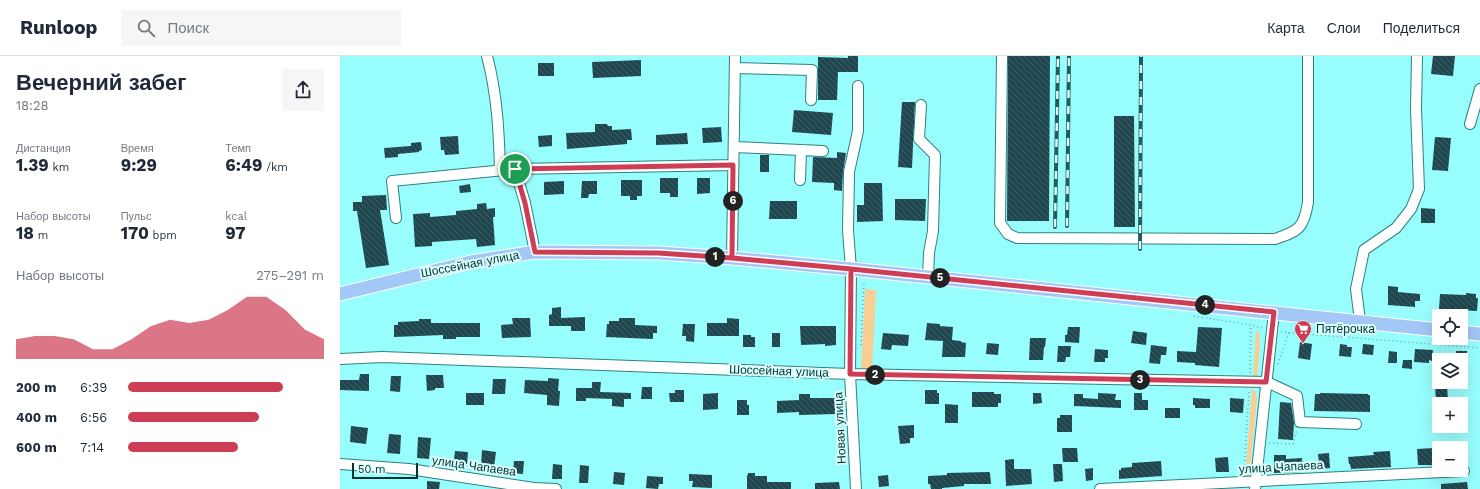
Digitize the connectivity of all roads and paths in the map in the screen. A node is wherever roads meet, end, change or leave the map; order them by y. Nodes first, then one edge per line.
1 (487, 56) edge
2 (735, 56) edge
3 (1002, 56) edge
4 (1308, 56) edge
5 (1417, 56) edge
6 (735, 68) junction
7 (858, 86) dead end
8 (1480, 89) edge
9 (811, 100) dead end
10 (920, 104) dead end
11 (1470, 124) dead end
12 (734, 147) junction
13 (801, 150) junction
14 (823, 151) dead end
15 (733, 165) junction
16 (515, 169) junction
17 (500, 170) junction
18 (800, 180) dead end
19 (396, 218) dead end
20 (535, 252) junction
21 (732, 258) junction
22 (851, 269) junction
23 (928, 277) junction
24 (851, 286) junction
25 (340, 294) edge
26 (1274, 312) junction
27 (1188, 316) dead end
28 (1360, 321) junction
29 (1251, 325) junction
30 (1432, 329) edge
31 (1272, 331) junction
32 (1468, 333) edge
33 (1480, 334) edge
34 (1480, 348) edge
35 (860, 351) dead end
36 (340, 359) edge
37 (850, 374) junction
38 (1250, 382) junction
39 (1266, 382) junction
40 (1300, 422) junction
41 (1356, 424) dead end
42 (1267, 443) dead end
43 (340, 464) edge
44 (1432, 473) edge
45 (1243, 482) junction
46 (1256, 485) edge
47 (556, 489) edge
48 (856, 489) edge
49 (1100, 489) edge

1 - 17 street
2 - 6 street
3 - 4 street
5 - 28 street
6 - 9 street
6 - 12 street
7 - 22 street, Новая улица
8 - 11 street
10 - 23 street
12 - 13 street
12 - 15 street
13 - 14 street
13 - 18 street
15 - 16 street
15 - 21 street
16 - 17 street
16 - 20 street
17 - 19 street
20 - 21 main road, Шоссейная улица
20 - 25 main road, Шоссейная улица
21 - 22 main road, Шоссейная улица
22 - 23 main road, Шоссейная улица
22 - 24 street, Новая улица
23 - 26 main road, Шоссейная улица
24 - 35 path
24 - 37 street, Новая улица
26 - 28 main road, Шоссейная улица
26 - 31 street
27 - 29 path
28 - 30 main road, Шоссейная улица
29 - 31 path
29 - 38 path
31 - 34 path
31 - 39 street
32 - 33 main road
36 - 37 street, Шоссейная улица
37 - 38 street, Шоссейная улица
37 - 48 street, Новая улица
38 - 39 street, Шоссейная улица
38 - 45 path
39 - 40 street
39 - 46 street
40 - 41 street
40 - 42 path
43 - 47 street, улица Чапаева
44 - 46 street, улица Чапаева
45 - 46 street, улица Чапаева
45 - 49 street, улица Чапаева

